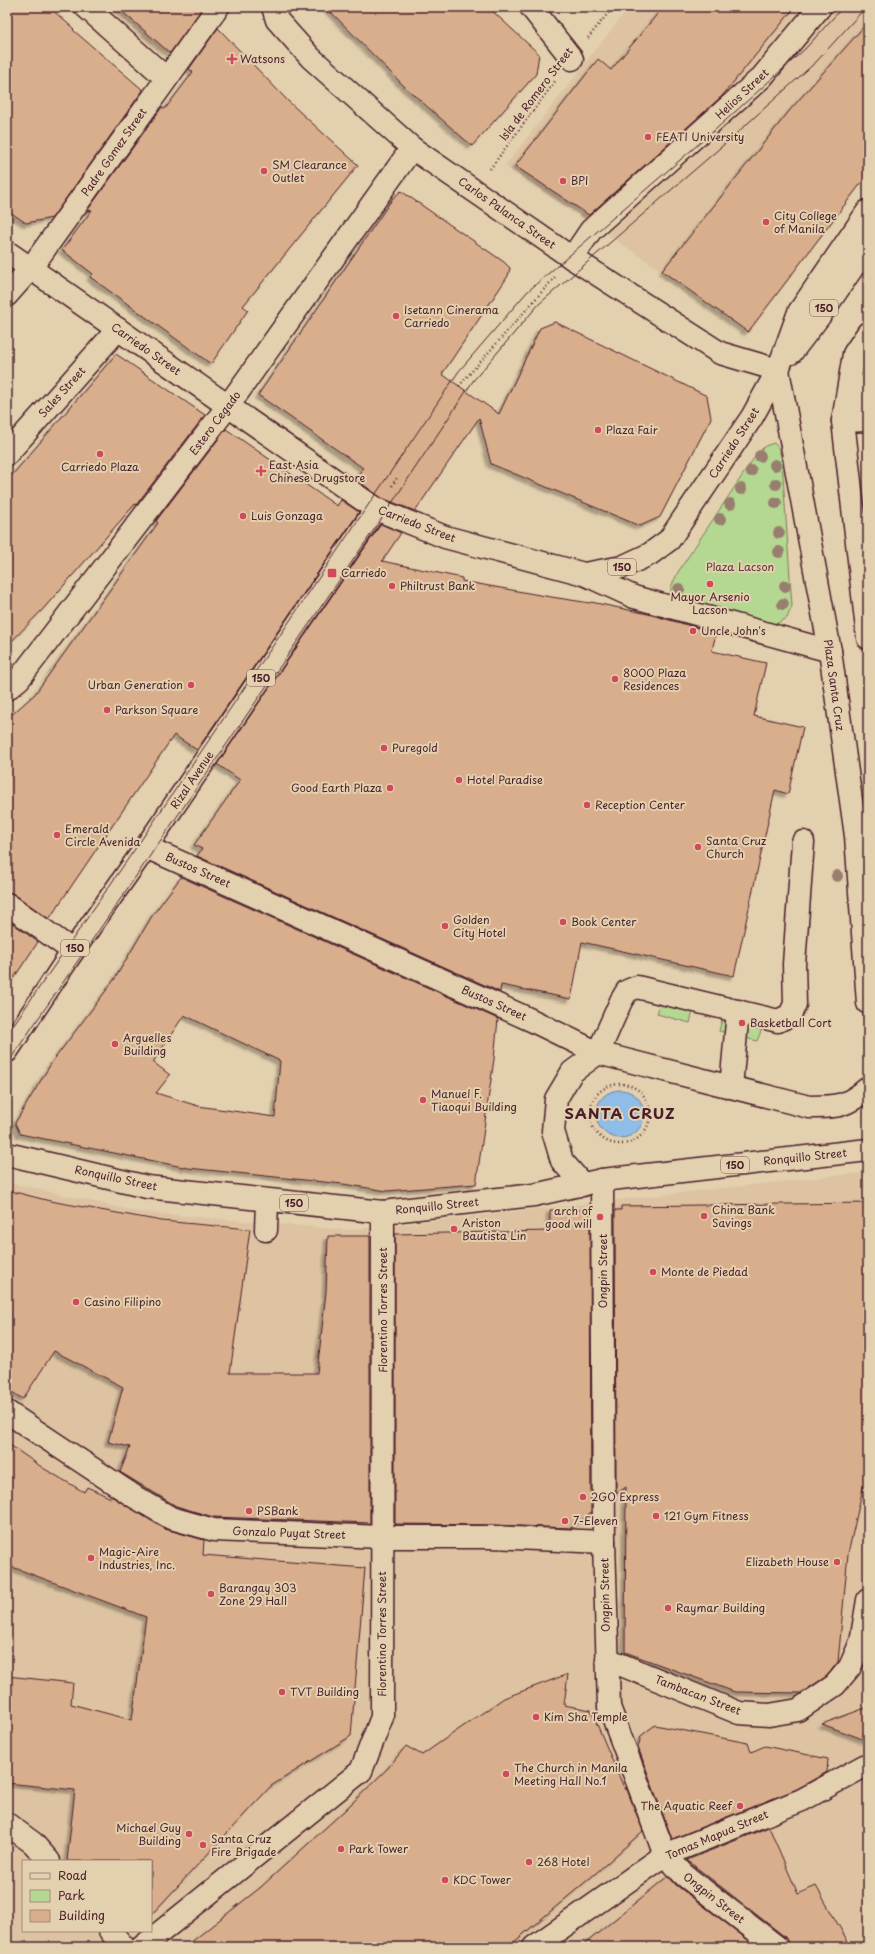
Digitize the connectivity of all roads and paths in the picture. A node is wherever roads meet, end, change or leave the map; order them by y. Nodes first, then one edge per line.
1 (86, 7) edge
2 (218, 7) edge
3 (273, 7) edge
4 (531, 7) edge
5 (613, 7) edge
6 (820, 7) edge
7 (572, 59) junction
8 (166, 78) junction
9 (412, 148) junction
10 (474, 190) junction
11 (868, 211) edge
12 (868, 245) edge
13 (7, 252) edge
14 (572, 258) junction
15 (31, 268) junction
16 (7, 294) edge
17 (118, 329) junction
18 (868, 332) edge
19 (778, 370) junction
20 (868, 385) edge
21 (459, 386) dead end
22 (228, 406) junction
23 (868, 420) edge
24 (843, 421) junction
25 (7, 454) edge
26 (376, 509) junction
27 (584, 574) junction
28 (868, 638) edge
29 (830, 651) junction
30 (7, 689) edge
31 (862, 836) edge
32 (803, 842) dead end
33 (146, 847) junction
34 (7, 904) edge
35 (73, 950) junction
36 (868, 1003) edge
37 (738, 1011) junction
38 (7, 1051) edge
39 (598, 1053) junction
40 (731, 1087) junction
41 (861, 1094) edge
42 (649, 1122) joint
43 (868, 1150) edge
44 (7, 1154) edge
45 (593, 1182) junction
46 (267, 1201) junction
47 (383, 1212) junction
48 (266, 1230) dead end
49 (7, 1412) edge
50 (382, 1537) junction
51 (604, 1542) junction
52 (868, 1600) edge
53 (607, 1660) junction
54 (868, 1764) edge
55 (7, 1824) edge
56 (665, 1855) junction
57 (48, 1860) edge
58 (111, 1932) edge
59 (124, 1947) edge
60 (142, 1947) edge
61 (534, 1947) edge
62 (777, 1947) edge

1 - 8 street
2 - 8 street, Padre Gomez Street
3 - 9 street, Carlos Palanca Street
4 - 7 street
5 - 7 path, Isla de Romero Street
6 - 14 street, Helios Street
7 - 10 path, Isla de Romero Street
8 - 15 street, Padre Gomez Street
9 - 10 street, Carlos Palanca Street
9 - 22 street, Estero Cegado
10 - 14 street, Carlos Palanca Street
11 - 19 street
12 - 19 street, 150
13 - 15 street, Carriedo Street
14 - 19 street, Carlos Palanca Street
14 - 21 path
15 - 16 street, Padre Gomez Street
15 - 17 street, Carriedo Street
17 - 22 street, Carriedo Street
17 - 25 street, Sales Street
18 - 24 street
19 - 27 street, Carriedo Street / 150
19 - 29 street, Plaza Santa Cruz
20 - 24 street
22 - 26 street, Carriedo Street
22 - 30 street, Estero Cegado
23 - 24 street
24 - 28 street
26 - 27 street, Carriedo Street / 150
26 - 33 street, Rizal Avenue / 150
27 - 29 street
29 - 31 street, Plaza Santa Cruz
31 - 36 street, Plaza Santa Cruz
32 - 37 street
33 - 35 street, Rizal Avenue / 150
33 - 39 street, Bustos Street
34 - 35 street
35 - 38 street, Rizal Avenue / 150
37 - 39 street
37 - 40 street
39 - 40 street, Bustos Street
39 - 45 street
40 - 41 street, Bustos Street
42 - 42 path
43 - 45 street, Ronquillo Street / 150
44 - 46 street, Ronquillo Street / 150
45 - 47 street, Ronquillo Street / 150
45 - 51 street, Ongpin Street
46 - 47 street, Ronquillo Street / 150
46 - 48 street
47 - 50 street, Florentino Torres Street
49 - 50 street, Gonzalo Puyat Street
50 - 51 street, Gonzalo Puyat Street
50 - 60 street, Florentino Torres Street
51 - 53 street, Ongpin Street
52 - 53 street, Tambacan Street
53 - 56 street, Ongpin Street
54 - 56 street, Tomas Mapua Street
55 - 57 street
56 - 61 street, Tomas Mapua Street
56 - 62 street, Ongpin Street
58 - 59 street

